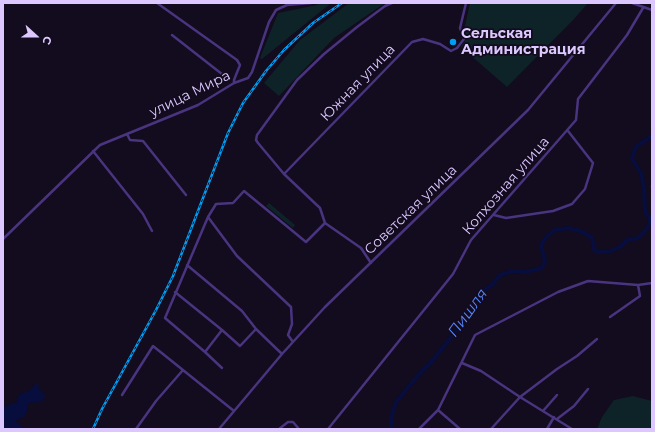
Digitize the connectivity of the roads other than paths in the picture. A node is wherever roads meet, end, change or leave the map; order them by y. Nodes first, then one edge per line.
1 (157, 3) edge
2 (311, 3) edge
3 (392, 3) edge
4 (466, 3) edge
5 (616, 3) edge
6 (632, 3) edge
7 (643, 8) junction
8 (652, 10) edge
9 (172, 35) dead end
10 (228, 78) dead end
11 (234, 83) junction
12 (568, 131) junction
13 (127, 134) junction
14 (93, 151) junction
15 (284, 174) junction
16 (186, 195) dead end
17 (493, 215) junction
18 (208, 217) junction
19 (325, 223) junction
20 (152, 231) dead end
21 (3, 238) edge
22 (371, 263) junction
23 (187, 265) junction
24 (652, 283) edge
25 (638, 285) junction
26 (175, 292) junction
27 (610, 318) dead end
28 (256, 329) junction
29 (222, 330) junction
30 (597, 339) dead end
31 (293, 342) junction
32 (205, 352) junction
33 (282, 354) junction
34 (462, 363) junction
35 (222, 368) dead end
36 (183, 370) junction
37 (588, 389) dead end
38 (122, 395) dead end
39 (558, 395) dead end
40 (520, 397) junction
41 (438, 410) junction
42 (234, 411) junction
43 (543, 411) junction
44 (554, 417) junction
45 (557, 419) junction
46 (571, 428) edge
47 (136, 429) edge
48 (219, 429) edge
49 (279, 429) edge
50 (299, 429) edge
51 (328, 429) edge
52 (419, 429) edge
53 (460, 429) edge
54 (492, 429) edge
55 (547, 429) edge

1 - 11 street
2 - 11 street, улица Мира
3 - 15 street
4 - 15 street, Южная улица
5 - 22 street, Советская улица
6 - 7 street
7 - 8 street
7 - 12 street, Колхозная улица
9 - 10 street
11 - 13 street, улица Мира
12 - 17 street, Колхозная улица
12 - 17 street
13 - 14 street, улица Мира
13 - 16 street
14 - 20 street
14 - 21 street, улица Мира
15 - 19 street
17 - 51 street, Колхозная улица
18 - 19 street
18 - 23 street
18 - 31 street
19 - 22 street
22 - 31 street, Советская улица
23 - 26 street
23 - 28 street
24 - 25 street
25 - 27 street
25 - 34 street
26 - 29 street
26 - 32 street
28 - 29 street
28 - 33 street
29 - 32 street
30 - 40 street
31 - 33 street, Советская улица
32 - 35 street
33 - 42 street, Советская улица
34 - 40 street
34 - 41 street
36 - 38 street
36 - 42 street
36 - 47 street
37 - 45 street
39 - 43 street
40 - 43 street
40 - 54 street
41 - 52 street
41 - 53 street
42 - 48 street, Советская улица
43 - 44 street
44 - 45 street
44 - 55 street
45 - 46 street
49 - 50 street

